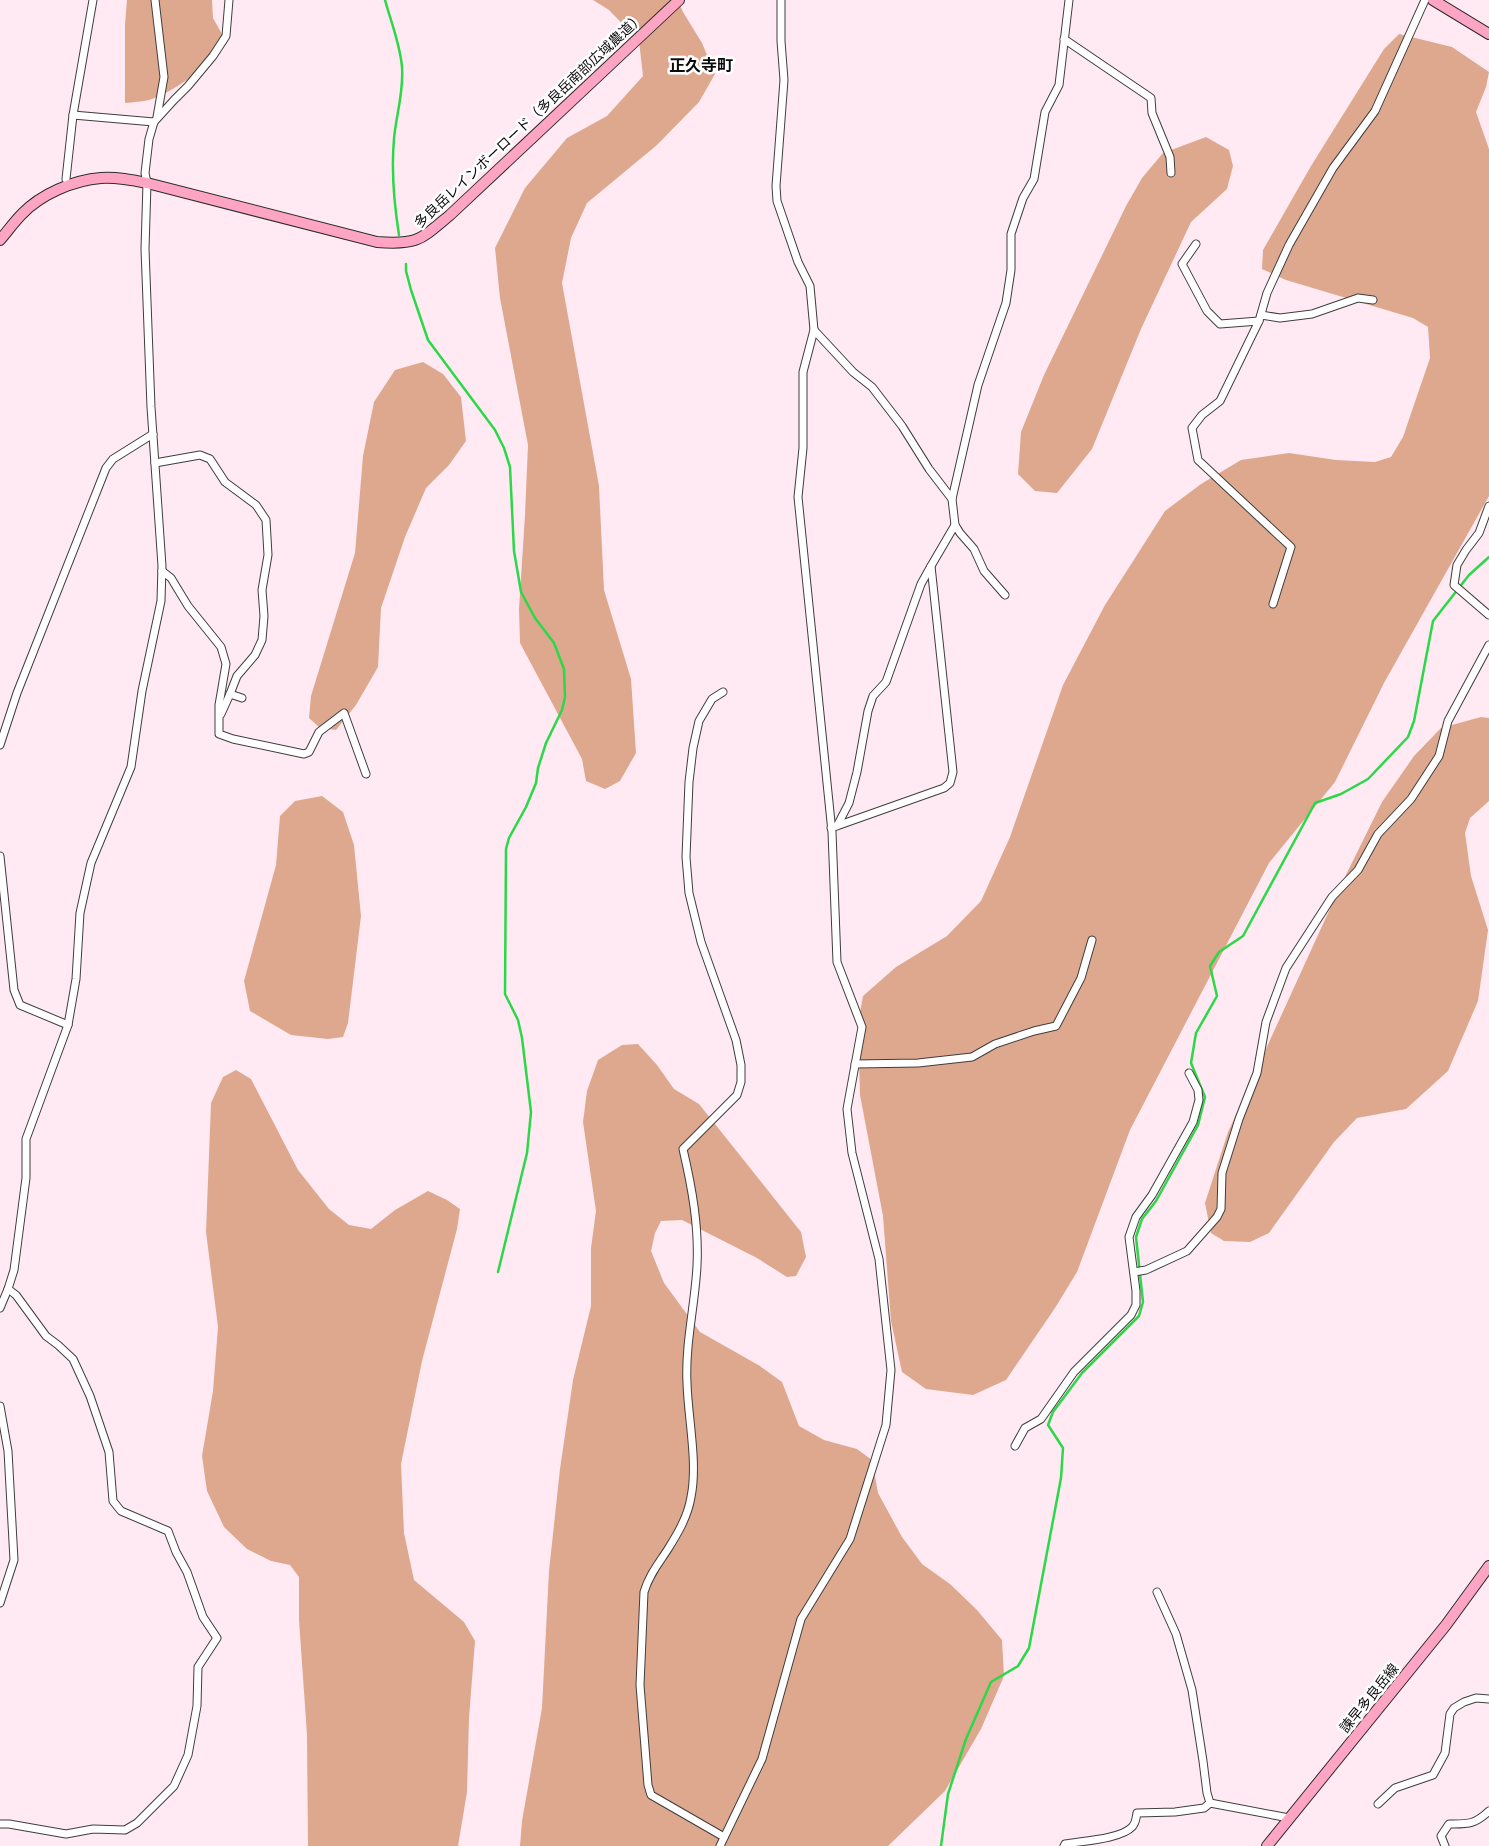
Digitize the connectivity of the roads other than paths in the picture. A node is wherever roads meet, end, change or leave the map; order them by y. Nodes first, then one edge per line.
1 (93, 0) edge
2 (155, 0) edge
3 (229, 0) edge
4 (678, 0) edge
5 (780, 0) edge
6 (1069, 0) edge
7 (1425, 0) edge
8 (1433, 0) edge
9 (1489, 34) edge
10 (1064, 39) junction
11 (73, 115) junction
12 (156, 120) junction
13 (1171, 173) dead end
14 (66, 178) dead end
15 (147, 183) junction
16 (0, 240) edge
17 (1196, 244) dead end
18 (1374, 300) dead end
19 (1260, 318) junction
20 (814, 330) junction
21 (153, 434) junction
22 (155, 463) junction
23 (952, 499) junction
24 (1489, 506) edge
25 (955, 525) junction
26 (931, 566) junction
27 (162, 571) junction
28 (1005, 595) dead end
29 (1273, 604) dead end
30 (1489, 615) edge
31 (1489, 645) edge
32 (723, 692) dead end
33 (230, 694) junction
34 (242, 698) dead end
35 (219, 717) junction
36 (0, 745) edge
37 (366, 774) dead end
38 (834, 827) junction
39 (0, 856) edge
40 (1092, 940) dead end
41 (68, 1025) junction
42 (855, 1064) junction
43 (1188, 1073) dead end
44 (1134, 1272) junction
45 (8, 1289) junction
46 (0, 1308) edge
47 (0, 1406) edge
48 (1015, 1446) dead end
49 (1489, 1566) edge
50 (1157, 1592) dead end
51 (0, 1603) edge
52 (1489, 1699) edge
53 (1210, 1803) junction
54 (1378, 1804) dead end
55 (1489, 1811) edge
56 (1290, 1818) junction
57 (0, 1824) edge
58 (724, 1837) junction
59 (720, 1846) edge
60 (1064, 1846) edge
61 (1267, 1846) edge
62 (1445, 1846) edge

1 - 11 street
2 - 12 street
3 - 12 street
4 - 15 street, 多良岳レインボーロード（多良岳南部広域農道）
5 - 20 street
6 - 10 street
7 - 19 street
8 - 9 street
10 - 13 street
10 - 23 street
11 - 12 street
11 - 14 street
12 - 15 street
15 - 16 street, 多良岳レインボーロード（多良岳南部広域農道）
15 - 21 street
17 - 19 street
18 - 19 street
19 - 29 street
20 - 23 street
20 - 38 street
21 - 22 street
21 - 36 street
22 - 27 street
22 - 33 street
23 - 25 street
24 - 30 street
25 - 26 street
25 - 28 street
26 - 38 street
26 - 38 street
27 - 35 street
27 - 41 street
31 - 44 street
32 - 58 street
33 - 34 street
33 - 35 street
35 - 37 street
38 - 42 street
39 - 41 street
40 - 42 street
41 - 45 street
42 - 58 street
43 - 44 street
44 - 48 street
45 - 46 street
45 - 57 street
47 - 51 street
49 - 56 street, 諫早多良岳線
50 - 53 street
52 - 54 street
53 - 56 street
53 - 60 street
55 - 62 street
56 - 61 street, 諫早多良岳線
58 - 59 street

